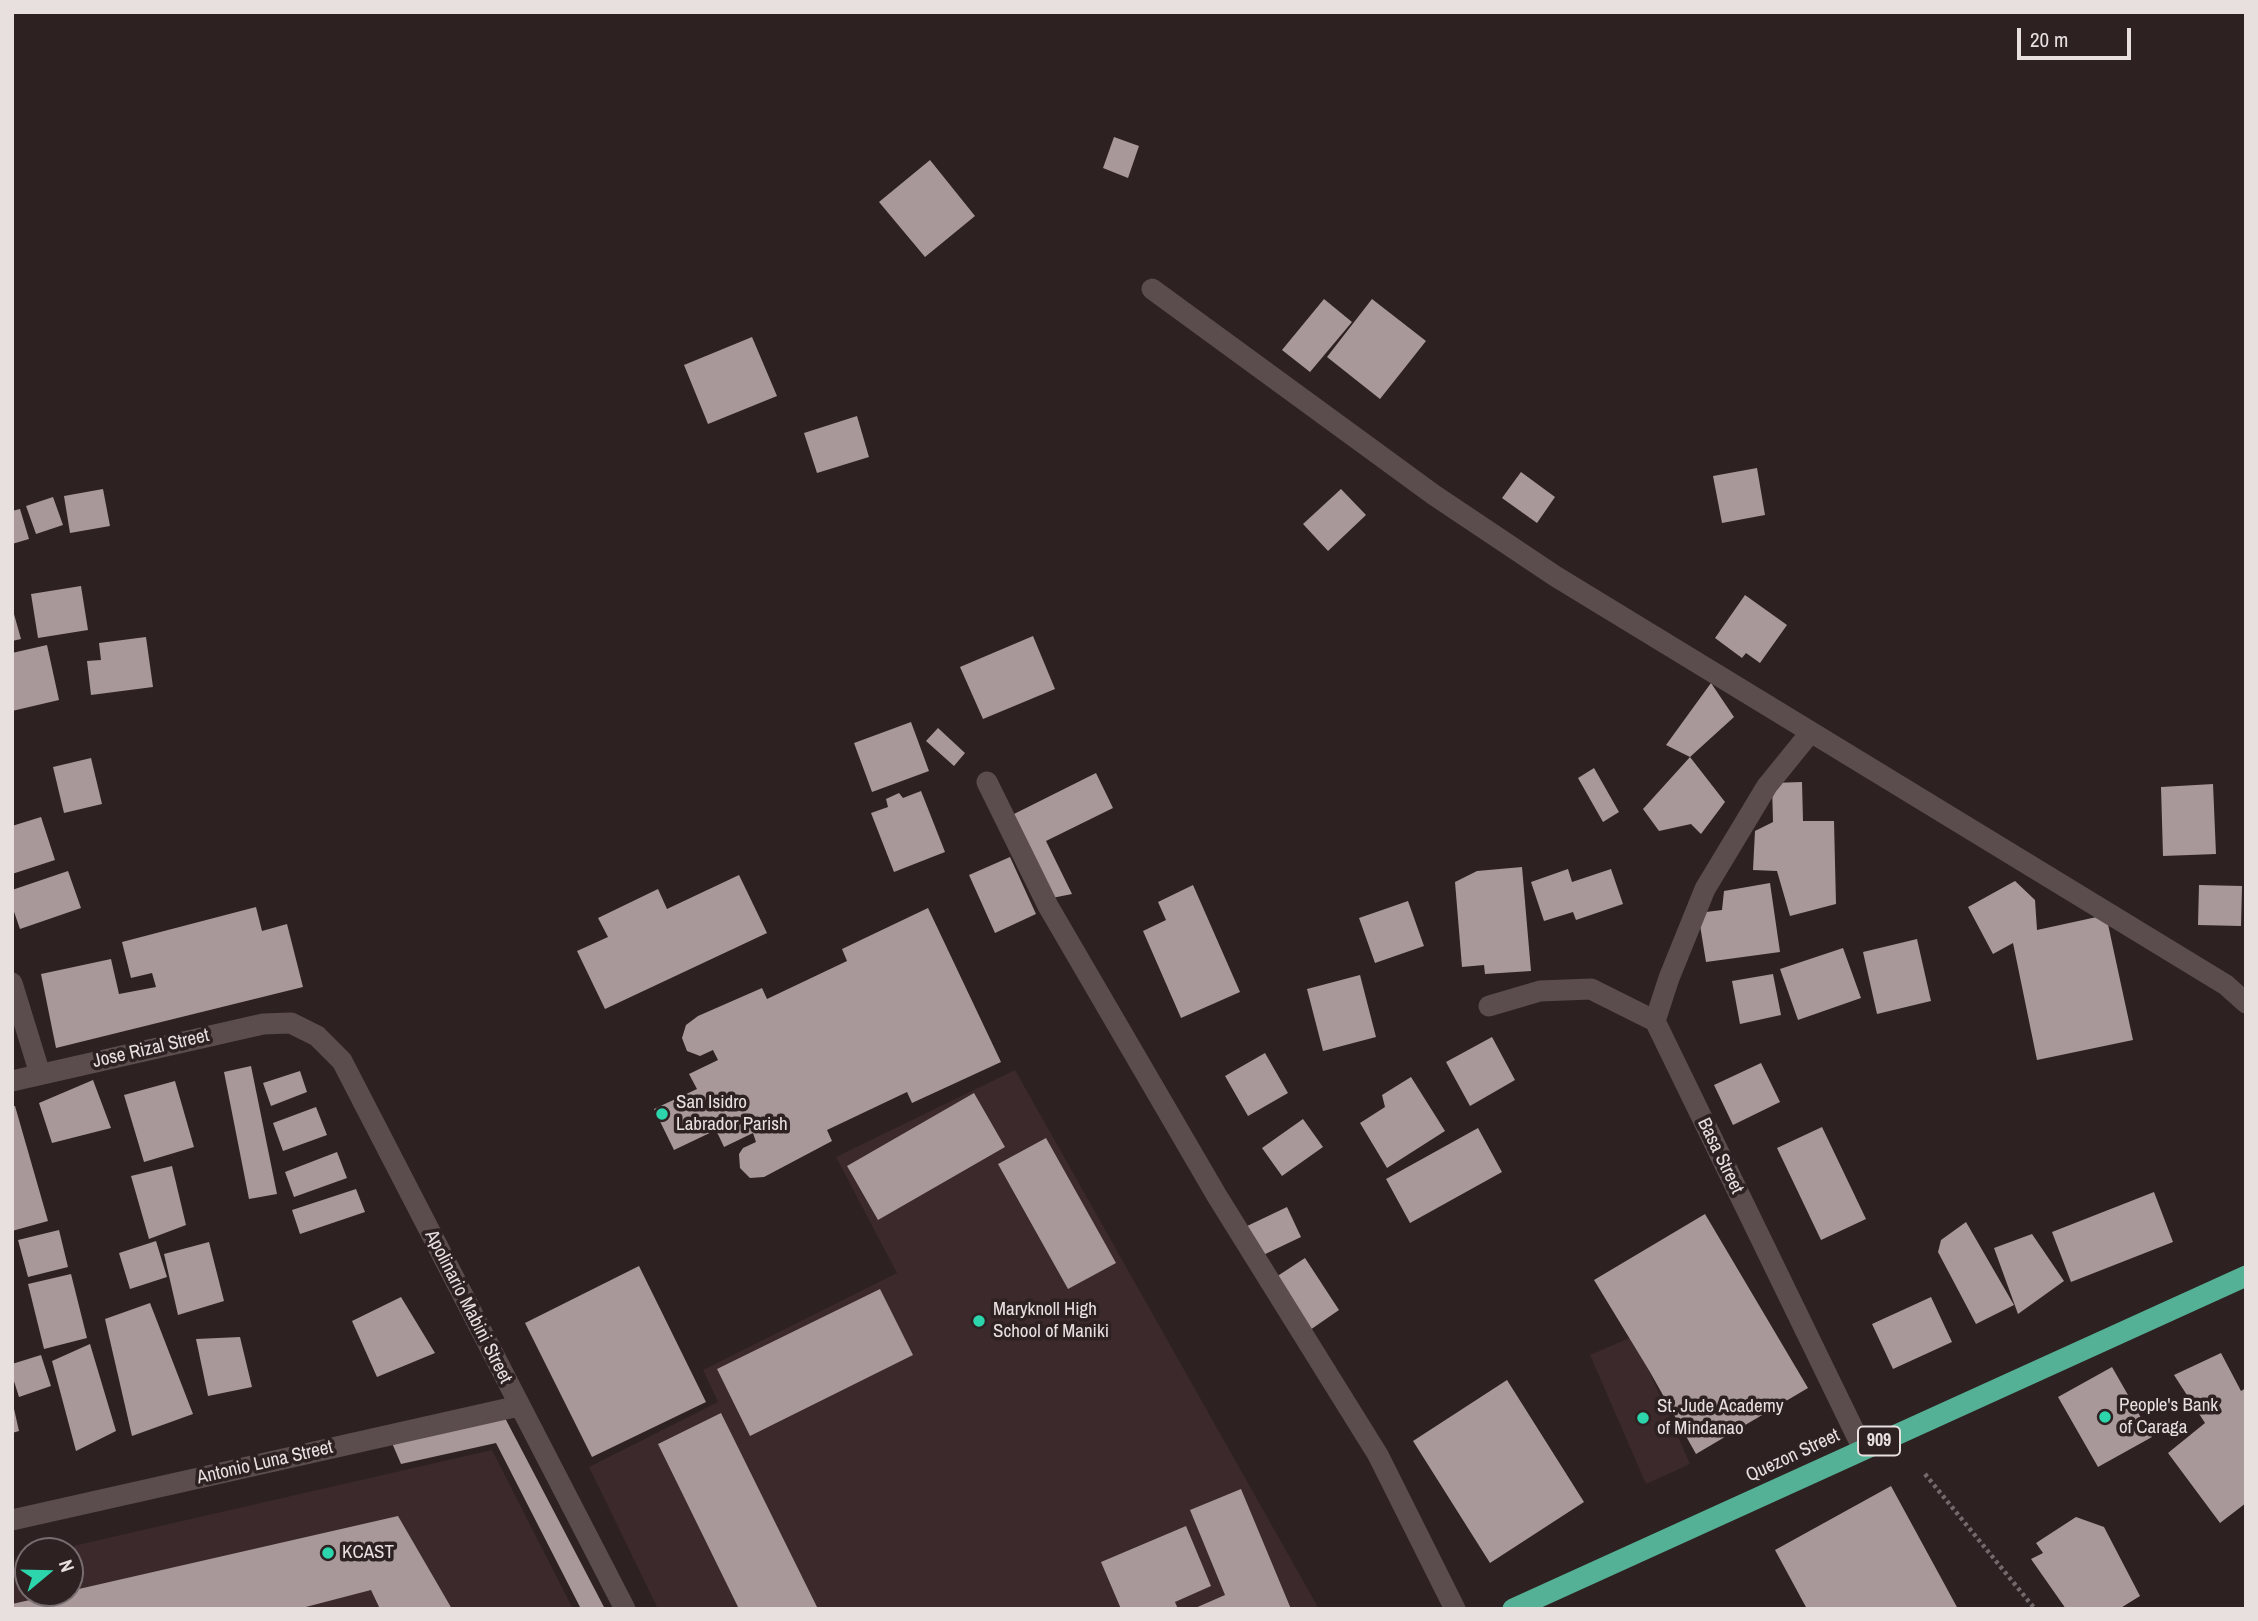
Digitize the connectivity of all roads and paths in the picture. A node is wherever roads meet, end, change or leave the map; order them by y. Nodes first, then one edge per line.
1 (1152, 289) dead end
2 (1810, 733) junction
3 (987, 782) dead end
4 (12, 983) edge
5 (2246, 1003) edge
6 (1489, 1006) dead end
7 (1655, 1021) junction
8 (291, 1023) joint
9 (40, 1074) junction
10 (12, 1080) edge
11 (2246, 1276) edge
12 (519, 1406) junction
13 (1863, 1449) junction
14 (1925, 1474) dead end
15 (12, 1520) edge
16 (625, 1609) edge
17 (1455, 1609) edge
18 (1513, 1609) edge
19 (2035, 1609) edge

1 - 2 street
2 - 5 street
2 - 7 street
3 - 17 street
4 - 9 street
6 - 7 street
7 - 13 street, Basa Street
8 - 9 street, Jose Rizal Street
8 - 12 street, Apolinario Mabini Street
9 - 10 street, Jose Rizal Street
11 - 13 highway, Quezon Street / 909
12 - 15 street, Antonio Luna Street
12 - 16 street, Apolinario Mabini Street
13 - 18 highway, Quezon Street / 909
14 - 19 path

